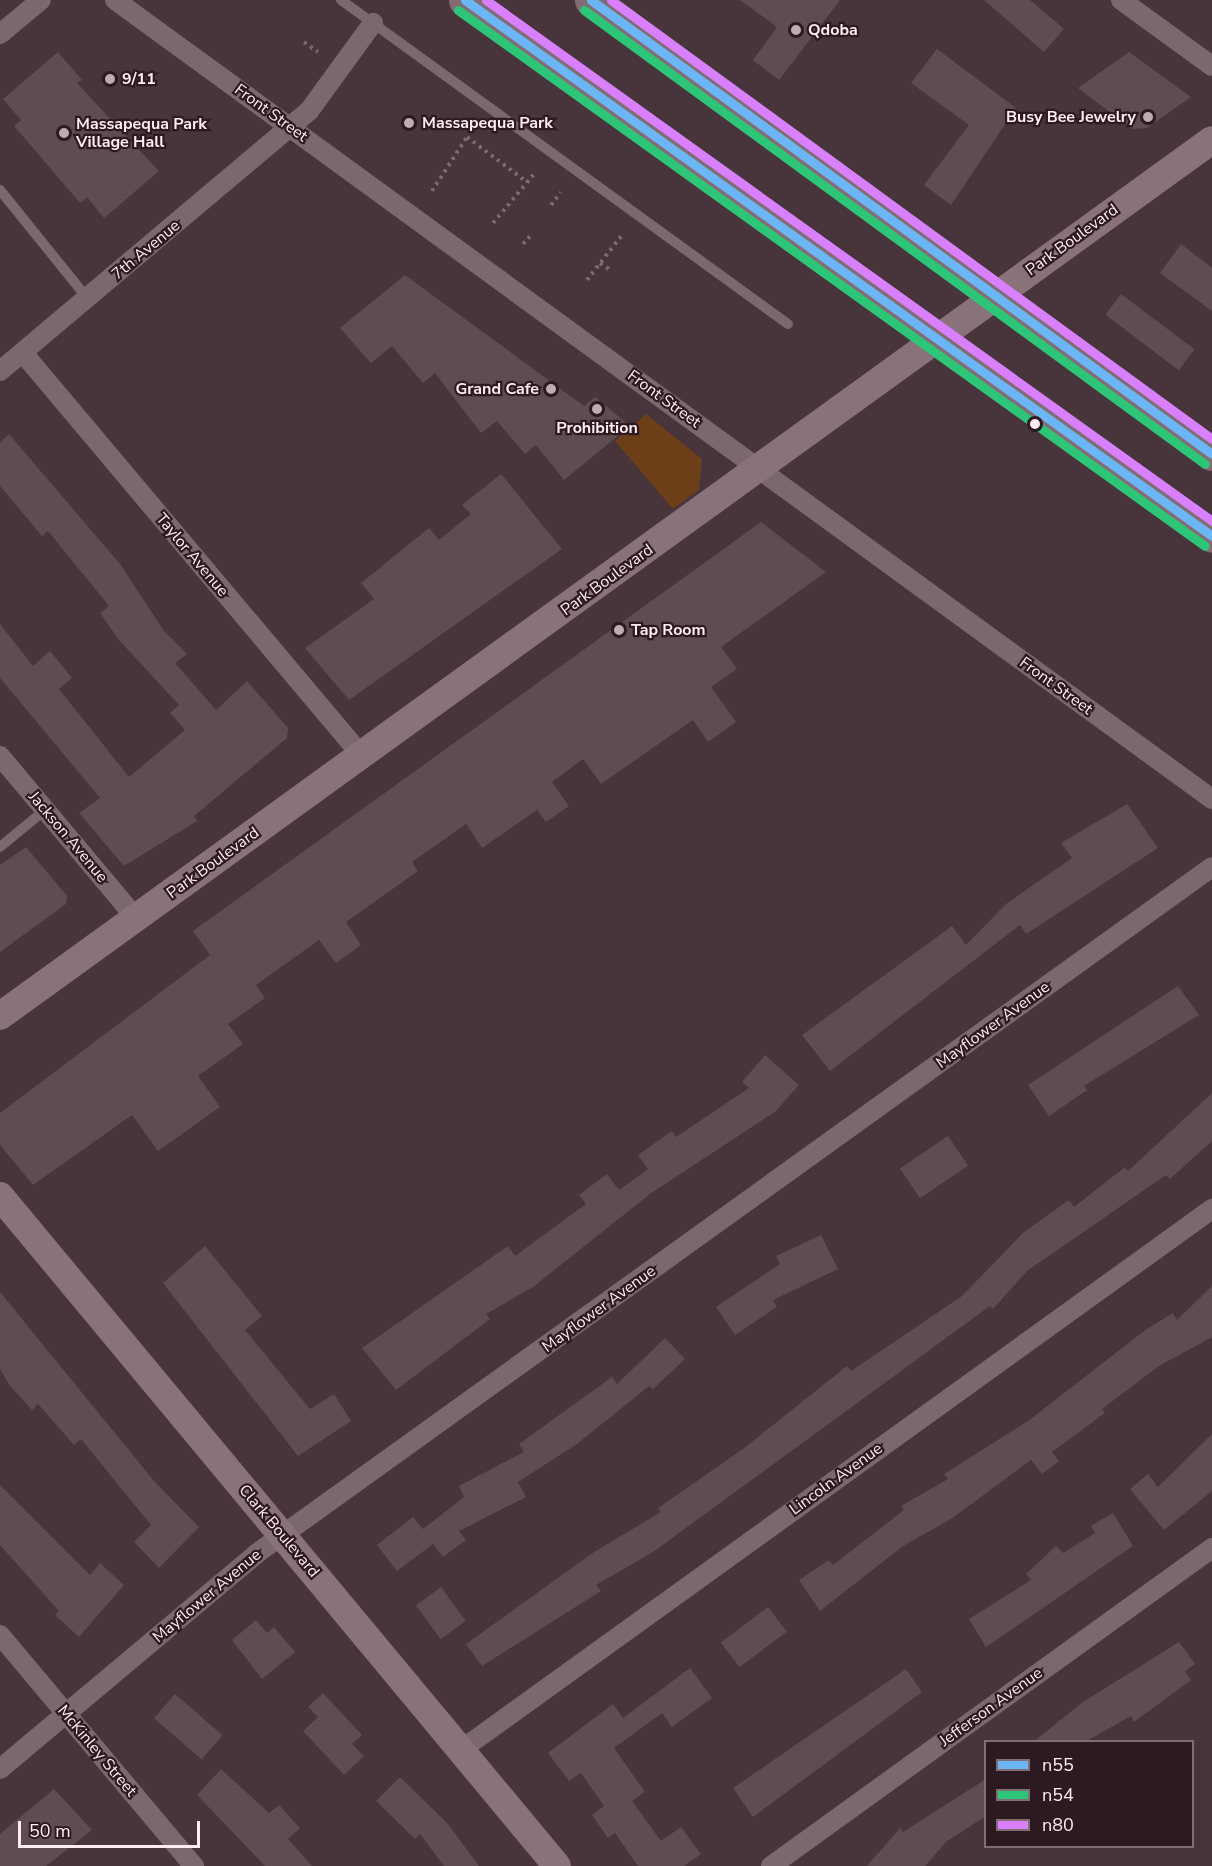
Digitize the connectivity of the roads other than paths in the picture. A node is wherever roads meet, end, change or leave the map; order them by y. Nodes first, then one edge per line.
1 (41, 0) edge
2 (115, 0) edge
3 (341, 0) edge
4 (465, 0) edge
5 (591, 0) edge
6 (1121, 0) edge
7 (374, 23) junction
8 (0, 34) edge
9 (1212, 66) edge
10 (291, 128) junction
11 (1212, 140) edge
12 (0, 190) edge
13 (994, 295) junction
14 (88, 299) junction
15 (788, 324) dead end
16 (938, 336) junction
17 (23, 353) junction
18 (0, 371) edge
19 (1212, 454) edge
20 (761, 470) junction
21 (1212, 536) edge
22 (0, 756) edge
23 (362, 756) junction
24 (1212, 799) edge
25 (45, 810) junction
26 (0, 847) edge
27 (1212, 867) edge
28 (136, 918) junction
29 (0, 1016) edge
30 (0, 1196) edge
31 (1212, 1209) edge
32 (284, 1537) junction
33 (1212, 1548) edge
34 (0, 1635) edge
35 (66, 1714) junction
36 (461, 1750) junction
37 (0, 1769) edge
38 (194, 1866) edge
39 (557, 1866) edge
40 (771, 1866) edge

1 - 8 street
2 - 10 street, Front Street
3 - 7 lane
4 - 16 highway
5 - 13 highway
6 - 9 street
7 - 10 street, 7th Avenue
7 - 15 lane
10 - 14 street, 7th Avenue
10 - 20 street, Front Street
11 - 13 main road, Park Boulevard
12 - 14 lane
13 - 16 main road, Park Boulevard
13 - 19 highway
14 - 17 street, 7th Avenue
16 - 20 main road, Park Boulevard
16 - 21 highway
17 - 18 street, 7th Avenue
17 - 23 street, Taylor Avenue
20 - 23 main road, Park Boulevard
20 - 24 street, Front Street
22 - 25 street, Jackson Avenue
23 - 28 main road, Park Boulevard
25 - 26 lane
25 - 28 street, Jackson Avenue
27 - 32 street, Mayflower Avenue
28 - 29 main road, Park Boulevard
30 - 32 main road, Clark Boulevard
31 - 36 street, Lincoln Avenue
32 - 35 street, Mayflower Avenue
32 - 36 main road, Clark Boulevard
33 - 40 street, Jefferson Avenue
34 - 35 street, McKinley Street
35 - 37 street, Mayflower Avenue
35 - 38 street, McKinley Street
36 - 39 main road, Clark Boulevard

